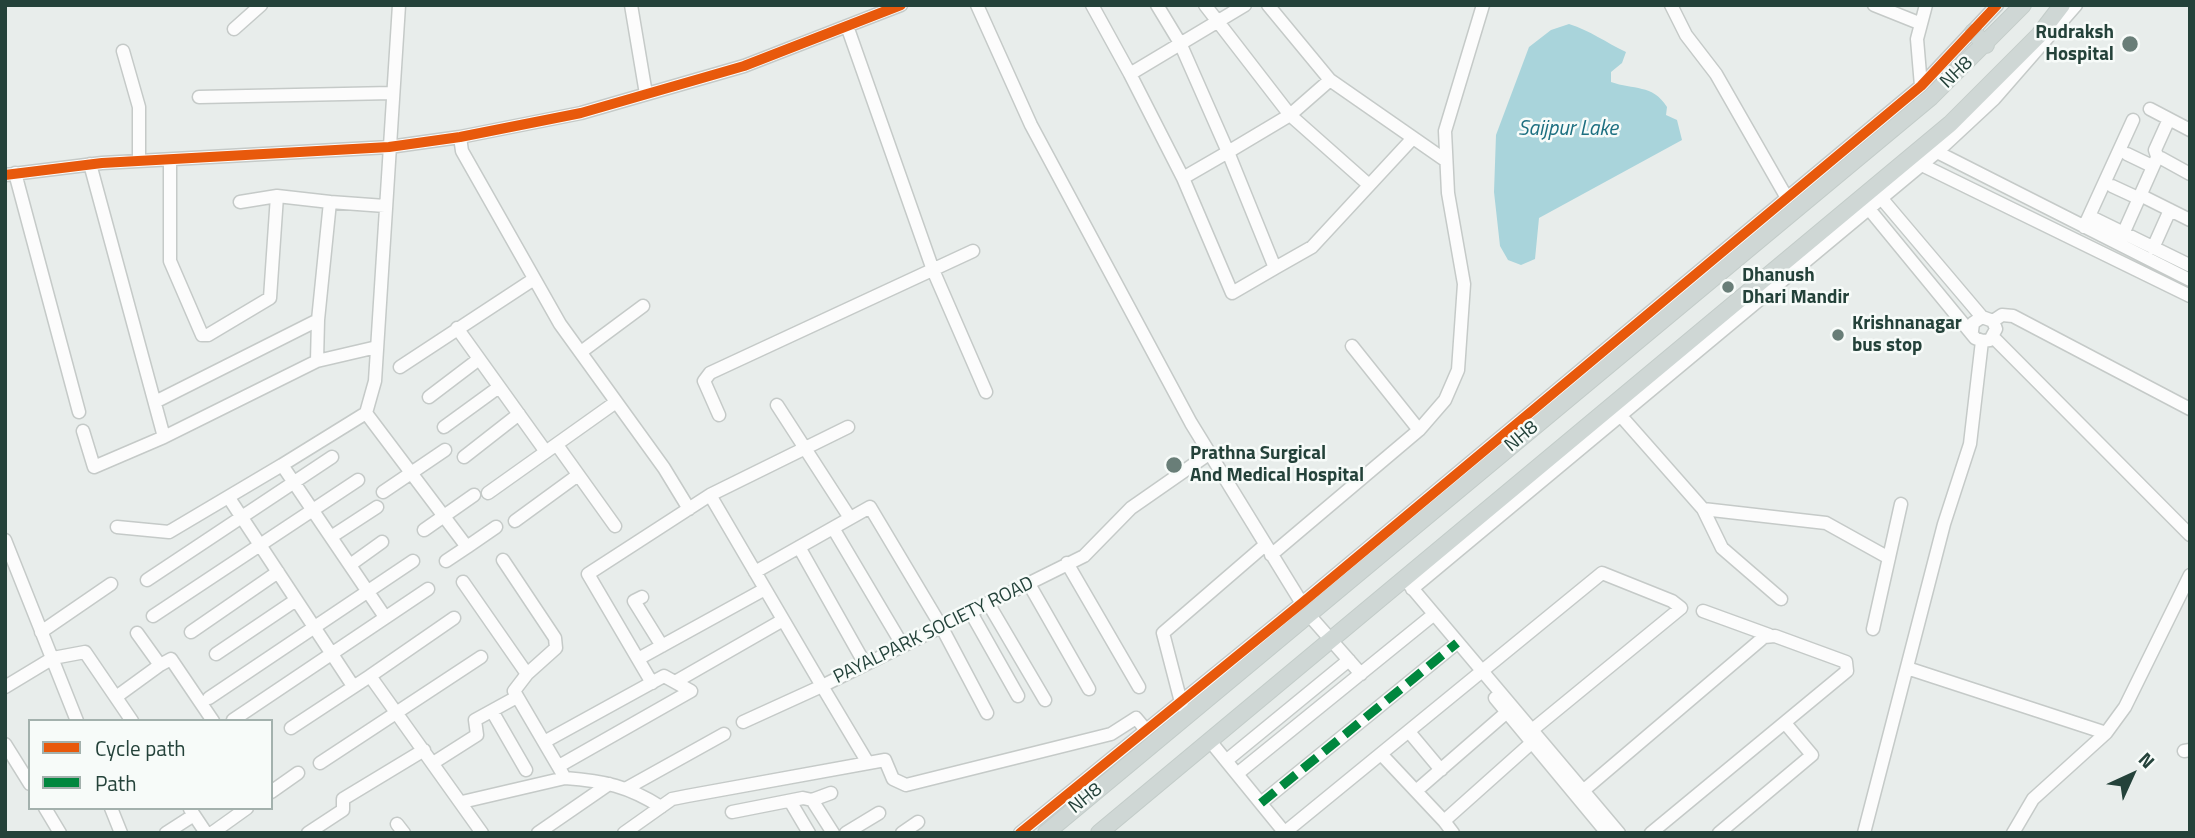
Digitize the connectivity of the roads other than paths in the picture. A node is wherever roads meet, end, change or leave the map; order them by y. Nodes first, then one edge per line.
1 (261, 5) edge
2 (400, 5) edge
3 (631, 5) edge
4 (901, 5) edge
5 (977, 5) edge
6 (1092, 5) edge
7 (1157, 5) edge
8 (1205, 5) edge
9 (1245, 5) edge
10 (1268, 5) edge
11 (1483, 5) edge
12 (1671, 5) edge
13 (1874, 5) edge
14 (1926, 5) edge
15 (1997, 5) edge
16 (2024, 5) edge
17 (2062, 5) edge
18 (2076, 5) edge
19 (1217, 23) junction
20 (1919, 23) junction
21 (847, 26) junction
22 (234, 29) dead end
23 (1973, 32) junction
24 (1180, 43) junction
25 (1986, 45) junction
26 (123, 51) dead end
27 (1130, 74) junction
28 (1330, 80) junction
29 (1921, 86) junction
30 (392, 93) junction
31 (646, 94) junction
32 (199, 97) dead end
33 (2150, 109) dead end
34 (1290, 115) junction
35 (2169, 119) junction
36 (2133, 120) dead end
37 (2190, 130) edge
38 (460, 138) junction
39 (1413, 138) junction
40 (389, 147) junction
41 (1228, 152) junction
42 (1937, 152) junction
43 (2127, 154) dead end
44 (1920, 158) junction
45 (170, 160) junction
46 (1445, 160) junction
47 (139, 161) junction
48 (2155, 162) junction
49 (90, 164) junction
50 (2188, 167) edge
51 (10, 174) edge
52 (1183, 178) junction
53 (1369, 185) junction
54 (2112, 186) dead end
55 (277, 196) junction
56 (2139, 197) junction
57 (1787, 198) junction
58 (1882, 199) junction
59 (240, 202) dead end
60 (330, 202) junction
61 (385, 206) junction
62 (1869, 209) junction
63 (2170, 211) junction
64 (2095, 219) dead end
65 (2190, 220) edge
66 (2084, 227) junction
67 (2121, 238) junction
68 (2153, 247) junction
69 (1809, 250) junction
70 (973, 251) dead end
71 (1275, 268) junction
72 (933, 270) junction
73 (2188, 271) edge
74 (534, 279) junction
75 (2190, 296) edge
76 (643, 306) dead end
77 (1988, 319) junction
78 (318, 320) junction
79 (457, 328) junction
80 (1972, 331) junction
81 (1988, 339) junction
82 (377, 346) junction
83 (1352, 346) dead end
84 (581, 352) junction
85 (479, 359) junction
86 (317, 361) junction
87 (400, 367) dead end
88 (499, 387) junction
89 (986, 392) dead end
90 (429, 397) dead end
91 (155, 402) junction
92 (616, 402) junction
93 (777, 405) dead end
94 (2190, 410) edge
95 (79, 412) dead end
96 (366, 412) junction
97 (519, 414) junction
98 (719, 415) dead end
99 (1621, 416) junction
100 (444, 427) dead end
101 (848, 427) dead end
102 (1419, 430) junction
103 (83, 431) dead end
104 (164, 437) junction
105 (551, 449) junction
106 (803, 449) junction
107 (445, 450) dead end
108 (1210, 453) junction
109 (332, 457) dead end
110 (464, 457) dead end
111 (282, 465) junction
112 (412, 473) junction
113 (578, 475) junction
114 (358, 480) dead end
115 (294, 482) junction
116 (383, 492) dead end
117 (710, 495) junction
118 (229, 498) junction
119 (1901, 504) dead end
120 (377, 507) dead end
121 (689, 509) junction
122 (1703, 509) junction
123 (313, 510) junction
124 (241, 517) junction
125 (444, 517) junction
126 (850, 518) junction
127 (515, 522) dead end
128 (615, 526) dead end
129 (117, 527) dead end
130 (496, 527) dead end
131 (833, 528) junction
132 (424, 530) dead end
133 (2190, 535) edge
134 (331, 537) junction
135 (5, 540) edge
136 (382, 542) dead end
137 (260, 547) junction
138 (467, 547) junction
139 (799, 547) junction
140 (1268, 550) junction
141 (1889, 558) junction
142 (503, 559) dead end
143 (412, 561) dead end
144 (446, 561) dead end
145 (1067, 563) junction
146 (350, 565) junction
147 (278, 572) junction
148 (755, 572) junction
149 (2190, 575) edge
150 (147, 580) dead end
151 (463, 582) dead end
152 (111, 584) dead end
153 (1029, 584) junction
154 (1408, 584) junction
155 (428, 589) dead end
156 (765, 589) junction
157 (368, 591) junction
158 (1782, 599) dead end
159 (296, 600) junction
160 (988, 603) junction
161 (1306, 609) junction
162 (970, 611) junction
163 (1703, 611) dead end
164 (612, 614) junction
165 (1433, 615) junction
166 (153, 616) dead end
167 (385, 617) junction
168 (454, 618) dead end
169 (783, 620) junction
170 (314, 626) junction
171 (941, 626) junction
172 (1873, 629) dead end
173 (41, 632) junction
174 (191, 632) dead end
175 (137, 633) dead end
176 (1769, 635) junction
177 (1332, 638) junction
178 (1457, 643) junction
179 (662, 646) junction
180 (902, 646) junction
181 (215, 654) dead end
182 (332, 654) junction
183 (481, 657) dead end
184 (52, 658) junction
185 (638, 659) junction
186 (1349, 660) junction
187 (865, 664) junction
188 (160, 665) junction
189 (1907, 668) junction
190 (527, 674) junction
191 (1361, 674) junction
192 (370, 676) junction
193 (1484, 676) junction
194 (675, 682) junction
195 (652, 683) junction
196 (353, 686) junction
197 (822, 686) junction
198 (5, 687) edge
199 (1139, 687) dead end
200 (1089, 689) dead end
201 (1018, 696) dead end
202 (116, 697) junction
203 (209, 698) dead end
204 (515, 698) junction
205 (1045, 700) dead end
206 (1181, 702) junction
207 (492, 710) junction
208 (396, 711) junction
209 (1507, 712) junction
210 (987, 713) dead end
211 (76, 719) edge
212 (131, 719) edge
213 (212, 719) edge
214 (234, 719) edge
215 (1185, 719) junction
216 (743, 722) dead end
217 (1785, 723) junction
218 (291, 728) dead end
219 (1146, 730) junction
220 (1410, 733) junction
221 (2106, 733) junction
222 (724, 734) dead end
223 (1533, 736) junction
224 (1210, 741) junction
225 (544, 742) junction
226 (5, 744) edge
227 (424, 750) junction
228 (1382, 755) junction
229 (1227, 760) junction
230 (320, 762) dead end
231 (433, 762) junction
232 (868, 763) junction
233 (559, 766) junction
234 (1441, 769) junction
235 (526, 770) dead end
236 (299, 774) dead end
237 (1237, 774) junction
238 (565, 778) junction
239 (28, 781) edge
240 (609, 784) junction
241 (627, 788) junction
242 (273, 791) edge
243 (1416, 791) junction
244 (831, 793) dead end
245 (1581, 793) junction
246 (813, 800) junction
247 (790, 801) junction
248 (462, 802) junction
249 (1261, 803) junction
250 (661, 807) junction
251 (46, 810) edge
252 (112, 810) edge
253 (244, 810) edge
254 (192, 812) edge
255 (732, 812) dead end
256 (879, 813) dead end
257 (823, 819) junction
258 (1444, 821) junction
259 (918, 822) dead end
260 (806, 832) edge
261 (1613, 832) edge
262 (60, 833) edge
263 (121, 833) edge
264 (166, 833) edge
265 (209, 833) edge
266 (308, 833) edge
267 (482, 833) edge
268 (538, 833) edge
269 (624, 833) edge
270 (833, 833) edge
271 (846, 833) edge
272 (902, 833) edge
273 (1020, 833) edge
274 (1045, 833) edge
275 (1099, 833) edge
276 (1285, 833) edge
277 (1453, 833) edge
278 (1651, 833) edge
279 (1719, 833) edge
280 (1864, 833) edge
281 (2013, 833) edge

1 - 22 street
2 - 30 street
3 - 31 street
4 - 21 street
5 - 108 street
6 - 27 street
7 - 24 street
8 - 19 street
9 - 19 street
10 - 28 street
11 - 46 street
12 - 57 street
13 - 20 street
14 - 20 street
15 - 23 street
16 - 25 main road, NH8
17 - 44 main road, NH8
18 - 42 street
19 - 24 street
19 - 34 street
20 - 29 street
21 - 31 street
21 - 72 street
23 - 25 main road
23 - 29 street
24 - 27 street
24 - 41 street
25 - 161 main road, NH8
26 - 47 street
27 - 52 street
28 - 34 street
28 - 39 street
29 - 57 street
30 - 32 street
30 - 40 street
31 - 38 street
33 - 35 street
34 - 41 street
34 - 53 street
35 - 37 street
35 - 48 street
36 - 66 street
38 - 40 street
38 - 74 street
39 - 46 street
39 - 53 street
40 - 45 street
40 - 61 street
41 - 52 street
41 - 71 street
42 - 44 street
42 - 66 street
43 - 48 street
44 - 58 street
44 - 69 main road, NH8
44 - 75 street
45 - 47 street
45 - 55 street
46 - 102 street
47 - 49 street
48 - 50 street
48 - 56 street
49 - 51 street
49 - 91 street
51 - 95 street
52 - 71 street
53 - 71 street
54 - 56 street
55 - 59 street
55 - 60 street
56 - 63 street
56 - 67 street
57 - 161 street
58 - 62 street
58 - 77 street
60 - 61 street
60 - 78 street
61 - 82 street
62 - 69 street
62 - 80 street
63 - 65 street
63 - 68 street
64 - 67 street
66 - 67 street
67 - 68 street
67 - 73 street
68 - 73 street
69 - 99 street
69 - 154 main road, NH8
70 - 72 street
72 - 89 street
72 - 98 street
74 - 79 street
74 - 84 street
76 - 84 street
77 - 80 street
77 - 81 street
77 - 94 street
78 - 86 street
78 - 91 street
79 - 85 street
79 - 87 street
80 - 81 street
81 - 133 street
81 - 189 street
82 - 86 street
82 - 96 street
83 - 102 street
84 - 92 street
85 - 88 street
85 - 90 street
86 - 104 street
88 - 97 street
88 - 100 street
91 - 104 street
92 - 105 street
92 - 121 street
93 - 106 street
96 - 111 street
96 - 112 street
97 - 105 street
97 - 110 street
99 - 122 street
99 - 154 street
101 - 106 street
102 - 140 street
103 - 104 street
105 - 113 street
105 - 125 street
106 - 117 street
106 - 126 street
107 - 112 street
108 - 140 street
108 - 145 street, PAYALPARK SOCIETY ROAD
109 - 115 street
111 - 115 street
111 - 118 street
112 - 116 street
112 - 125 street
113 - 127 street
113 - 128 street
114 - 123 street
115 - 123 street
115 - 124 street
117 - 121 street
117 - 148 street, PAYALPARK SOCIETY ROAD
118 - 124 street
118 - 129 street
119 - 141 street
120 - 134 street
121 - 164 street
122 - 141 street
122 - 158 street
123 - 134 street
123 - 137 street
124 - 137 street
124 - 150 street
125 - 132 street
125 - 138 street
126 - 131 street
126 - 171 street
130 - 138 street
131 - 139 street
131 - 180 street
134 - 146 street
135 - 173 street
136 - 146 street
137 - 147 street
137 - 166 street
138 - 144 street
139 - 148 street
139 - 187 street
140 - 161 street
140 - 206 street
141 - 172 street
142 - 190 street
143 - 157 street
145 - 153 street, PAYALPARK SOCIETY ROAD
145 - 199 street
146 - 157 street
147 - 159 street
147 - 174 street
148 - 156 street, PAYALPARK SOCIETY ROAD
149 - 221 street
151 - 190 street
152 - 173 street
153 - 160 street, PAYALPARK SOCIETY ROAD
153 - 200 street
154 - 165 street
154 - 177 main road, NH8
155 - 167 street
156 - 169 street, PAYALPARK SOCIETY ROAD
156 - 179 street
157 - 167 street
157 - 170 street
159 - 170 street
159 - 181 street
160 - 162 street, PAYALPARK SOCIETY ROAD
160 - 205 street
161 - 177 street
161 - 206 street
161 - 215 main road, NH8
162 - 171 street, PAYALPARK SOCIETY ROAD
162 - 201 street
163 - 176 street
164 - 179 street
164 - 185 street
165 - 178 street
165 - 191 street
167 - 182 street
168 - 192 street
169 - 194 street
169 - 197 street, PAYALPARK SOCIETY ROAD
170 - 182 street
170 - 203 street
171 - 180 street, PAYALPARK SOCIETY ROAD
171 - 210 street
173 - 184 street
175 - 188 street
176 - 217 street
176 - 245 street
177 - 186 street
177 - 224 main road, NH8
178 - 193 street
178 - 249 street
179 - 185 street
180 - 187 street, PAYALPARK SOCIETY ROAD
182 - 196 street
182 - 214 street
183 - 208 street
184 - 198 street
184 - 202 street
184 - 211 street
185 - 195 street
186 - 191 street
186 - 229 street
187 - 197 street, PAYALPARK SOCIETY ROAD
188 - 202 street
188 - 213 street
189 - 221 street
189 - 280 street
190 - 204 street
191 - 237 street
192 - 196 street
192 - 208 street
193 - 209 street
193 - 220 street
193 - 223 street
193 - 223 street
194 - 195 street
194 - 233 street
195 - 225 street
196 - 218 street
197 - 216 street
197 - 232 street
202 - 212 street
204 - 207 street
204 - 225 street
206 - 215 street
206 - 219 street
207 - 231 street
207 - 235 street
208 - 227 street
208 - 230 street
209 - 223 street
209 - 234 street
215 - 274 main road, NH8
217 - 278 street
217 - 279 street
219 - 232 street
219 - 273 street
220 - 228 street
220 - 234 street
221 - 281 street
222 - 241 street
223 - 245 street
223 - 258 street
224 - 229 street
224 - 275 main road, NH8
225 - 233 street
226 - 239 street
227 - 231 street
227 - 266 street
228 - 243 street
228 - 276 street
229 - 237 street
231 - 248 street
232 - 250 street
233 - 238 street
234 - 243 street
236 - 242 street
237 - 249 street
238 - 240 street
238 - 248 street
240 - 241 street
240 - 268 street
241 - 250 street
243 - 258 street
244 - 246 street
245 - 261 street
246 - 247 street
246 - 257 street
247 - 255 street
247 - 260 street
248 - 267 street
249 - 276 street
250 - 269 street
251 - 262 street
252 - 263 street
253 - 265 street
254 - 264 street
254 - 265 street
256 - 271 street
257 - 260 street
257 - 270 street
258 - 277 street
259 - 272 street

